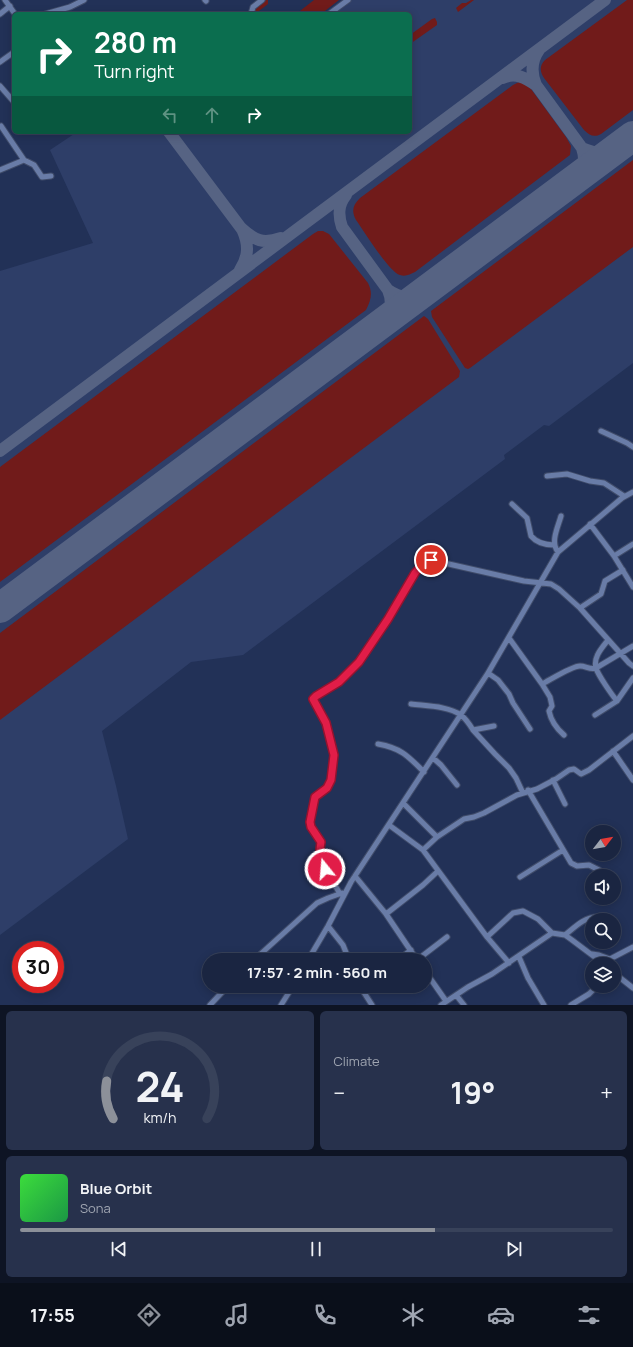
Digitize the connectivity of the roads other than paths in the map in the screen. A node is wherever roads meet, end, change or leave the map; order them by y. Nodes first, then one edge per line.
1 (5, 0) edge
2 (84, 0) edge
3 (262, 0) edge
4 (348, 0) edge
5 (10, 6) junction
6 (14, 12) edge
7 (52, 12) edge
8 (252, 12) edge
9 (332, 12) edge
10 (0, 14) edge
11 (12, 53) edge
12 (0, 62) edge
13 (0, 86) edge
14 (12, 100) edge
15 (1, 126) edge
16 (24, 160) junction
17 (1, 168) edge
18 (51, 176) dead end
19 (601, 431) dead end
20 (633, 447) edge
21 (547, 476) dead end
22 (633, 492) edge
23 (624, 496) junction
24 (512, 504) dead end
25 (561, 516) dead end
26 (590, 524) junction
27 (633, 544) edge
28 (554, 545) junction
29 (558, 552) junction
30 (614, 556) junction
31 (623, 570) junction
32 (541, 583) junction
33 (633, 588) edge
34 (580, 608) junction
35 (509, 638) junction
36 (608, 640) junction
37 (633, 646) edge
38 (621, 654) junction
39 (633, 666) edge
40 (596, 668) junction
41 (488, 673) junction
42 (633, 678) edge
43 (542, 684) junction
44 (617, 701) junction
45 (412, 704) dead end
46 (461, 715) junction
47 (595, 715) dead end
48 (494, 726) dead end
49 (530, 729) dead end
50 (473, 730) junction
51 (564, 735) dead end
52 (633, 736) edge
53 (378, 744) dead end
54 (613, 752) junction
55 (433, 758) junction
56 (424, 772) junction
57 (553, 780) junction
58 (633, 780) edge
59 (457, 785) dead end
60 (528, 790) junction
61 (522, 793) junction
62 (403, 803) junction
63 (565, 804) dead end
64 (389, 825) junction
65 (437, 837) junction
66 (423, 850) junction
67 (563, 850) junction
68 (597, 869) edge
69 (438, 871) junction
70 (355, 876) junction
71 (520, 877) dead end
72 (343, 893) junction
73 (386, 914) junction
74 (585, 920) edge
75 (328, 926) junction
76 (552, 933) junction
77 (564, 935) junction
78 (447, 937) dead end
79 (487, 937) junction
80 (633, 947) edge
81 (411, 950) junction
82 (262, 953) edge
83 (312, 953) edge
84 (346, 953) edge
85 (407, 953) edge
86 (413, 953) edge
87 (426, 953) edge
88 (591, 954) junction
89 (519, 957) junction
90 (595, 957) edge
91 (509, 963) junction
92 (621, 979) edge
93 (432, 981) edge
94 (633, 988) edge
95 (221, 993) edge
96 (289, 993) edge
97 (363, 993) edge
98 (590, 993) edge
99 (456, 995) junction
100 (446, 1001) junction
101 (210, 1005) edge
102 (281, 1005) edge
103 (372, 1005) edge
104 (441, 1005) edge
105 (464, 1005) edge
106 (544, 1005) edge
107 (572, 1005) edge

1 - 5 street
2 - 7 street
3 - 8 street
4 - 9 street
5 - 6 street
5 - 10 street
11 - 12 street
13 - 14 street
15 - 16 street
16 - 17 street
16 - 18 street
19 - 20 street
21 - 23 street
22 - 23 street
23 - 26 street
24 - 28 street
25 - 28 street
26 - 29 street
26 - 30 street
27 - 30 street
28 - 29 street
29 - 32 street
30 - 31 street
31 - 33 street
31 - 34 street
32 - 34 street
32 - 35 street
32 - 72 street
34 - 36 street
35 - 41 street
35 - 43 street
36 - 38 street
36 - 40 street
37 - 38 street
38 - 39 street
38 - 40 street
40 - 43 street
40 - 44 street
41 - 46 street
41 - 49 street
42 - 44 street
43 - 51 street
44 - 47 street
45 - 46 street
46 - 50 street
46 - 55 street
48 - 50 street
50 - 61 street
52 - 54 street
53 - 56 street
54 - 57 street
54 - 58 street
55 - 56 street
55 - 59 street
56 - 62 street
57 - 60 street
57 - 63 street
60 - 61 street
60 - 67 street
61 - 65 street
62 - 64 street
62 - 65 street
64 - 66 street
64 - 70 street
65 - 66 street
66 - 69 street
67 - 68 street
67 - 71 street
69 - 73 street
69 - 79 street
70 - 72 street
70 - 73 street
72 - 75 street
72 - 82 street
73 - 81 street
74 - 77 street
75 - 83 street
75 - 84 street
76 - 77 street
76 - 79 street
76 - 89 street
77 - 88 street
78 - 87 street
79 - 91 street
80 - 88 street
81 - 85 street
81 - 86 street
88 - 90 street
89 - 91 street
89 - 106 street
91 - 99 street
92 - 94 street
93 - 100 street
95 - 101 street
96 - 102 street
97 - 103 street
98 - 107 street
99 - 100 street
99 - 105 street
100 - 104 street

